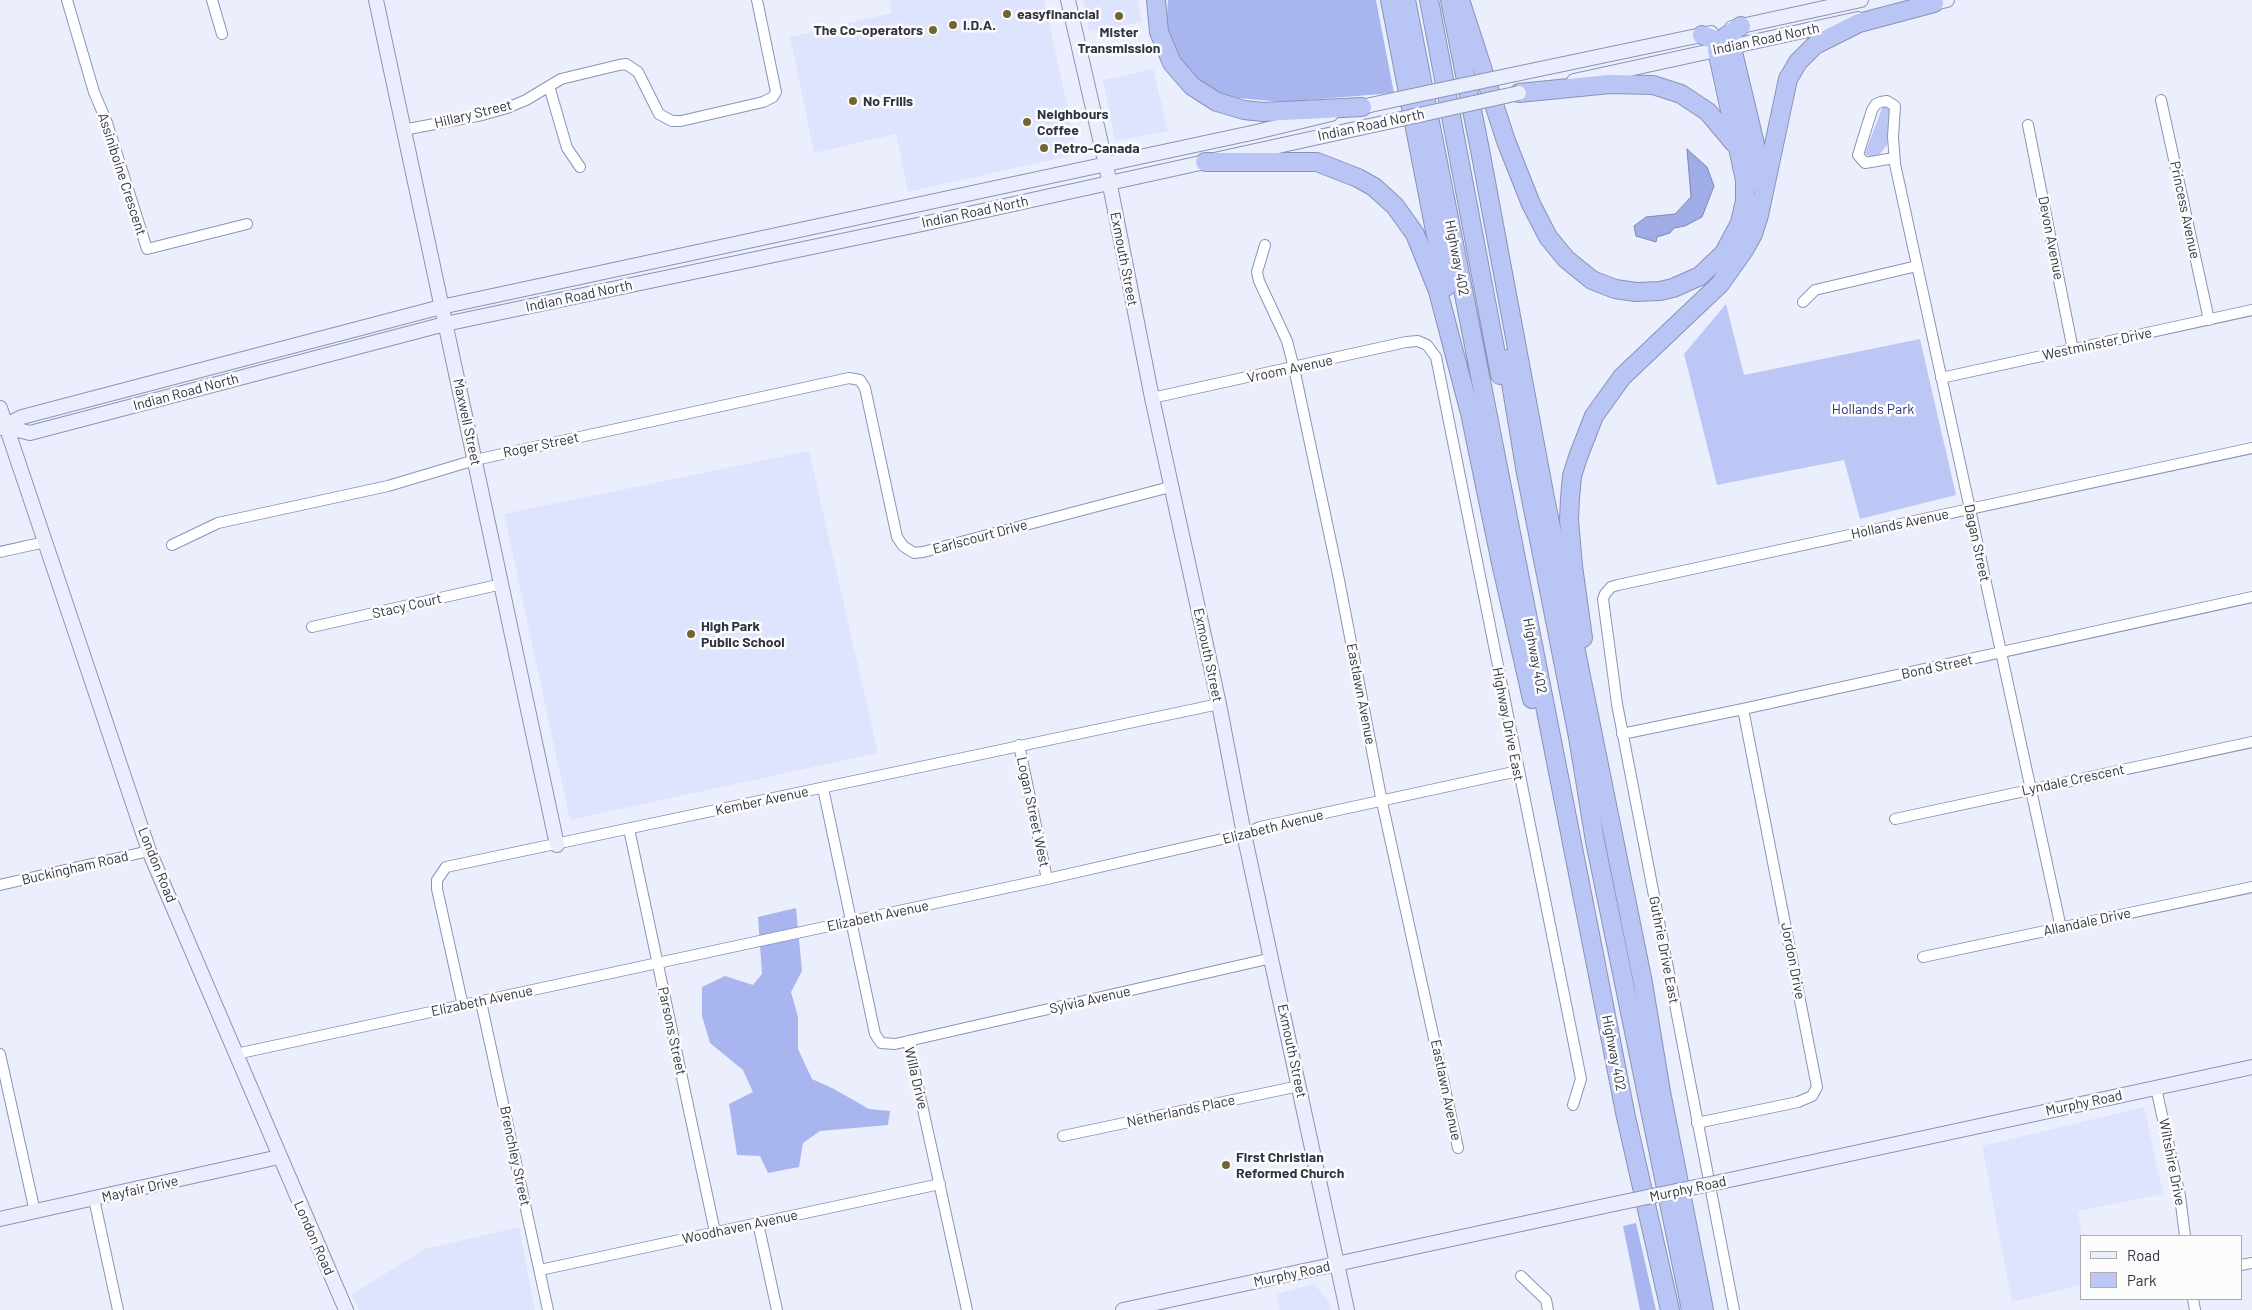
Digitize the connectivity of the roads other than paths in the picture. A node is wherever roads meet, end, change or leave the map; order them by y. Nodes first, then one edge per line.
1 (67, 0) edge
2 (212, 0) edge
3 (376, 0) edge
4 (757, 0) edge
5 (1068, 0) edge
6 (1156, 0) edge
7 (1390, 0) edge
8 (1406, 0) edge
9 (1429, 0) edge
10 (1439, 0) edge
11 (1450, 0) edge
12 (1460, 0) edge
13 (1861, 0) edge
14 (1941, 2) edge
15 (1742, 26) junction
16 (222, 34) dead end
17 (1702, 35) junction
18 (1722, 46) junction
19 (549, 86) junction
20 (1519, 93) junction
21 (2161, 100) dead end
22 (1362, 107) junction
23 (2028, 125) dead end
24 (403, 130) junction
25 (1894, 158) junction
26 (1205, 162) junction
27 (1106, 164) junction
28 (580, 167) dead end
29 (1743, 169) junction
30 (1109, 183) junction
31 (1762, 203) junction
32 (246, 224) dead end
33 (1264, 246) dead end
34 (1917, 266) junction
35 (1803, 302) dead end
36 (441, 307) junction
37 (2252, 310) edge
38 (2209, 320) junction
39 (445, 324) junction
40 (1428, 345) joint
41 (2073, 350) junction
42 (1294, 368) junction
43 (1941, 378) junction
44 (1152, 398) junction
45 (868, 405) joint
46 (0, 408) edge
47 (1470, 413) junction
48 (3, 427) edge
49 (2252, 448) edge
50 (475, 460) junction
51 (1170, 487) junction
52 (1969, 509) junction
53 (45, 542) junction
54 (172, 545) dead end
55 (0, 552) edge
56 (502, 584) junction
57 (1607, 590) joint
58 (2252, 597) edge
59 (312, 627) dead end
60 (2001, 653) junction
61 (1219, 704) junction
62 (1743, 709) junction
63 (1622, 734) junction
64 (2252, 742) edge
65 (1019, 746) junction
66 (1518, 771) junction
67 (823, 788) junction
68 (1605, 788) junction
69 (2031, 790) junction
70 (1382, 802) junction
71 (1894, 819) dead end
72 (629, 829) junction
73 (1244, 834) junction
74 (1595, 840) junction
75 (558, 844) junction
76 (149, 851) junction
77 (1048, 879) junction
78 (0, 885) edge
79 (2252, 887) edge
80 (851, 922) junction
81 (2061, 928) junction
82 (1923, 957) dead end
83 (1272, 958) junction
84 (656, 963) junction
85 (481, 1002) junction
86 (463, 1006) junction
87 (908, 1041) junction
88 (0, 1054) edge
89 (236, 1054) junction
90 (2252, 1067) edge
91 (1299, 1086) junction
92 (2156, 1088) junction
93 (1573, 1105) dead end
94 (1626, 1117) junction
95 (1697, 1123) junction
96 (1064, 1136) dead end
97 (1458, 1148) dead end
98 (279, 1157) junction
99 (940, 1184) junction
100 (94, 1199) junction
101 (35, 1212) junction
102 (0, 1219) edge
103 (758, 1223) junction
104 (714, 1232) junction
105 (2185, 1235) edge
106 (1337, 1264) junction
107 (540, 1270) junction
108 (1521, 1276) dead end
109 (1155, 1307) edge
110 (118, 1310) edge
111 (346, 1310) edge
112 (548, 1310) edge
113 (777, 1310) edge
114 (967, 1310) edge
115 (1123, 1310) edge
116 (1347, 1310) edge
117 (1548, 1310) edge
118 (1670, 1310) edge
119 (1691, 1310) edge
120 (1704, 1310) edge
121 (1734, 1310) edge

1 - 32 street, Assiniboine Crescent
2 - 16 street
3 - 24 main road, Maxwell Street
4 - 19 street, Hillary Street
5 - 27 main road, Exmouth Street
6 - 22 highway
7 - 47 highway
8 - 94 highway, Highway 402
9 - 74 highway
10 - 74 highway, Highway 402
11 - 68 highway
12 - 29 highway
13 - 15 main road, Indian Road North
14 - 18 main road, Indian Road North
14 - 31 highway
15 - 17 main road, Indian Road North
15 - 18 highway
17 - 18 highway
17 - 22 main road, Indian Road North, bridge
18 - 20 main road, Indian Road North
18 - 29 highway
18 - 31 highway
19 - 24 street, Hillary Street
19 - 28 street
20 - 26 main road, Indian Road North, bridge
20 - 29 highway
21 - 38 street, Princess Avenue
22 - 27 main road, Indian Road North
23 - 41 street, Devon Avenue
24 - 36 main road, Maxwell Street
25 - 25 street, Dagan Street
25 - 34 street, Dagan Street
26 - 30 main road, Indian Road North
26 - 47 highway
27 - 30 main road, Exmouth Street
27 - 36 main road, Indian Road North
30 - 39 main road, Indian Road North
30 - 44 main road, Exmouth Street
31 - 68 highway
33 - 42 street, Eastlawn Avenue
34 - 35 street
34 - 43 street, Dagan Street
36 - 39 main road, Maxwell Street
36 - 48 main road, Indian Road North
37 - 38 street, Westminster Drive
38 - 41 street, Westminster Drive
39 - 48 main road, Indian Road North
39 - 50 main road, Maxwell Street
40 - 42 street, Vroom Avenue
40 - 66 street, Highway Drive East
41 - 43 street, Westminster Drive
42 - 44 street, Vroom Avenue
42 - 70 street, Eastlawn Avenue
43 - 52 street, Dagan Street
44 - 51 main road, Exmouth Street
45 - 50 street, Roger Street
45 - 51 street, Earlscourt Drive
46 - 48 main road, London Road
47 - 94 highway
48 - 53 main road, London Road
49 - 52 street, Hollands Avenue
50 - 54 street, Roger Street
50 - 56 main road, Maxwell Street
51 - 61 main road, Exmouth Street
52 - 57 street, Hollands Avenue
52 - 60 street, Dagan Street
53 - 55 street
53 - 76 main road, London Road
56 - 59 street, Stacy Court
56 - 75 main road, Maxwell Street
57 - 63 street, Guthrie Drive East
58 - 60 street, Bond Street
60 - 62 street, Bond Street
60 - 69 street, Dagan Street
61 - 65 street, Kember Avenue
61 - 73 main road, Exmouth Street
62 - 63 street, Bond Street
62 - 95 street, Jordon Drive
63 - 95 street, Guthrie Drive East
64 - 69 street, Lyndale Crescent
65 - 67 street, Kember Avenue
65 - 77 street, Logan Street West
66 - 70 street, Elizabeth Avenue
66 - 93 street, Highway Drive East
67 - 72 street, Kember Avenue
67 - 80 street, Willa Drive
68 - 120 highway
69 - 71 street, Lyndale Crescent
69 - 81 street, Dagan Street
70 - 73 street, Elizabeth Avenue
70 - 97 street, Eastlawn Avenue
72 - 75 street, Kember Avenue
72 - 84 street, Parsons Street
73 - 77 street, Elizabeth Avenue
73 - 83 main road, Exmouth Street
74 - 119 highway, Highway 402
75 - 86 street, Kember Avenue
76 - 78 street, Buckingham Road
76 - 89 main road, London Road
77 - 80 street, Elizabeth Avenue
79 - 81 street, Allandale Drive
80 - 84 street, Elizabeth Avenue
80 - 87 street, Willa Drive
81 - 82 street, Allandale Drive
83 - 87 street, Sylvia Avenue
83 - 91 main road, Exmouth Street
84 - 85 street, Elizabeth Avenue
84 - 104 street, Parsons Street
85 - 86 street, Elizabeth Avenue
85 - 107 street, Brenchley Street
86 - 89 street, Elizabeth Avenue
87 - 99 street, Willa Drive
88 - 101 street
89 - 98 main road, London Road
90 - 92 main road, Murphy Road
91 - 96 street, Netherlands Place
91 - 106 main road, Exmouth Street
92 - 105 street, Wiltshire Drive
92 - 106 main road, Murphy Road, bridge
94 - 118 highway, Highway 402
95 - 121 street, Guthrie Drive East
98 - 100 main road, Mayfair Drive
98 - 111 main road, London Road
99 - 103 street, Woodhaven Avenue
99 - 114 street, Willa Drive
100 - 101 main road, Mayfair Drive
100 - 110 street
101 - 102 main road, Mayfair Drive
103 - 104 street, Woodhaven Avenue
103 - 113 street
104 - 107 street, Woodhaven Avenue
106 - 109 main road, Murphy Road
106 - 116 main road, Exmouth Street
107 - 112 street, Brenchley Street
108 - 117 street
109 - 115 main road, Murphy Road

